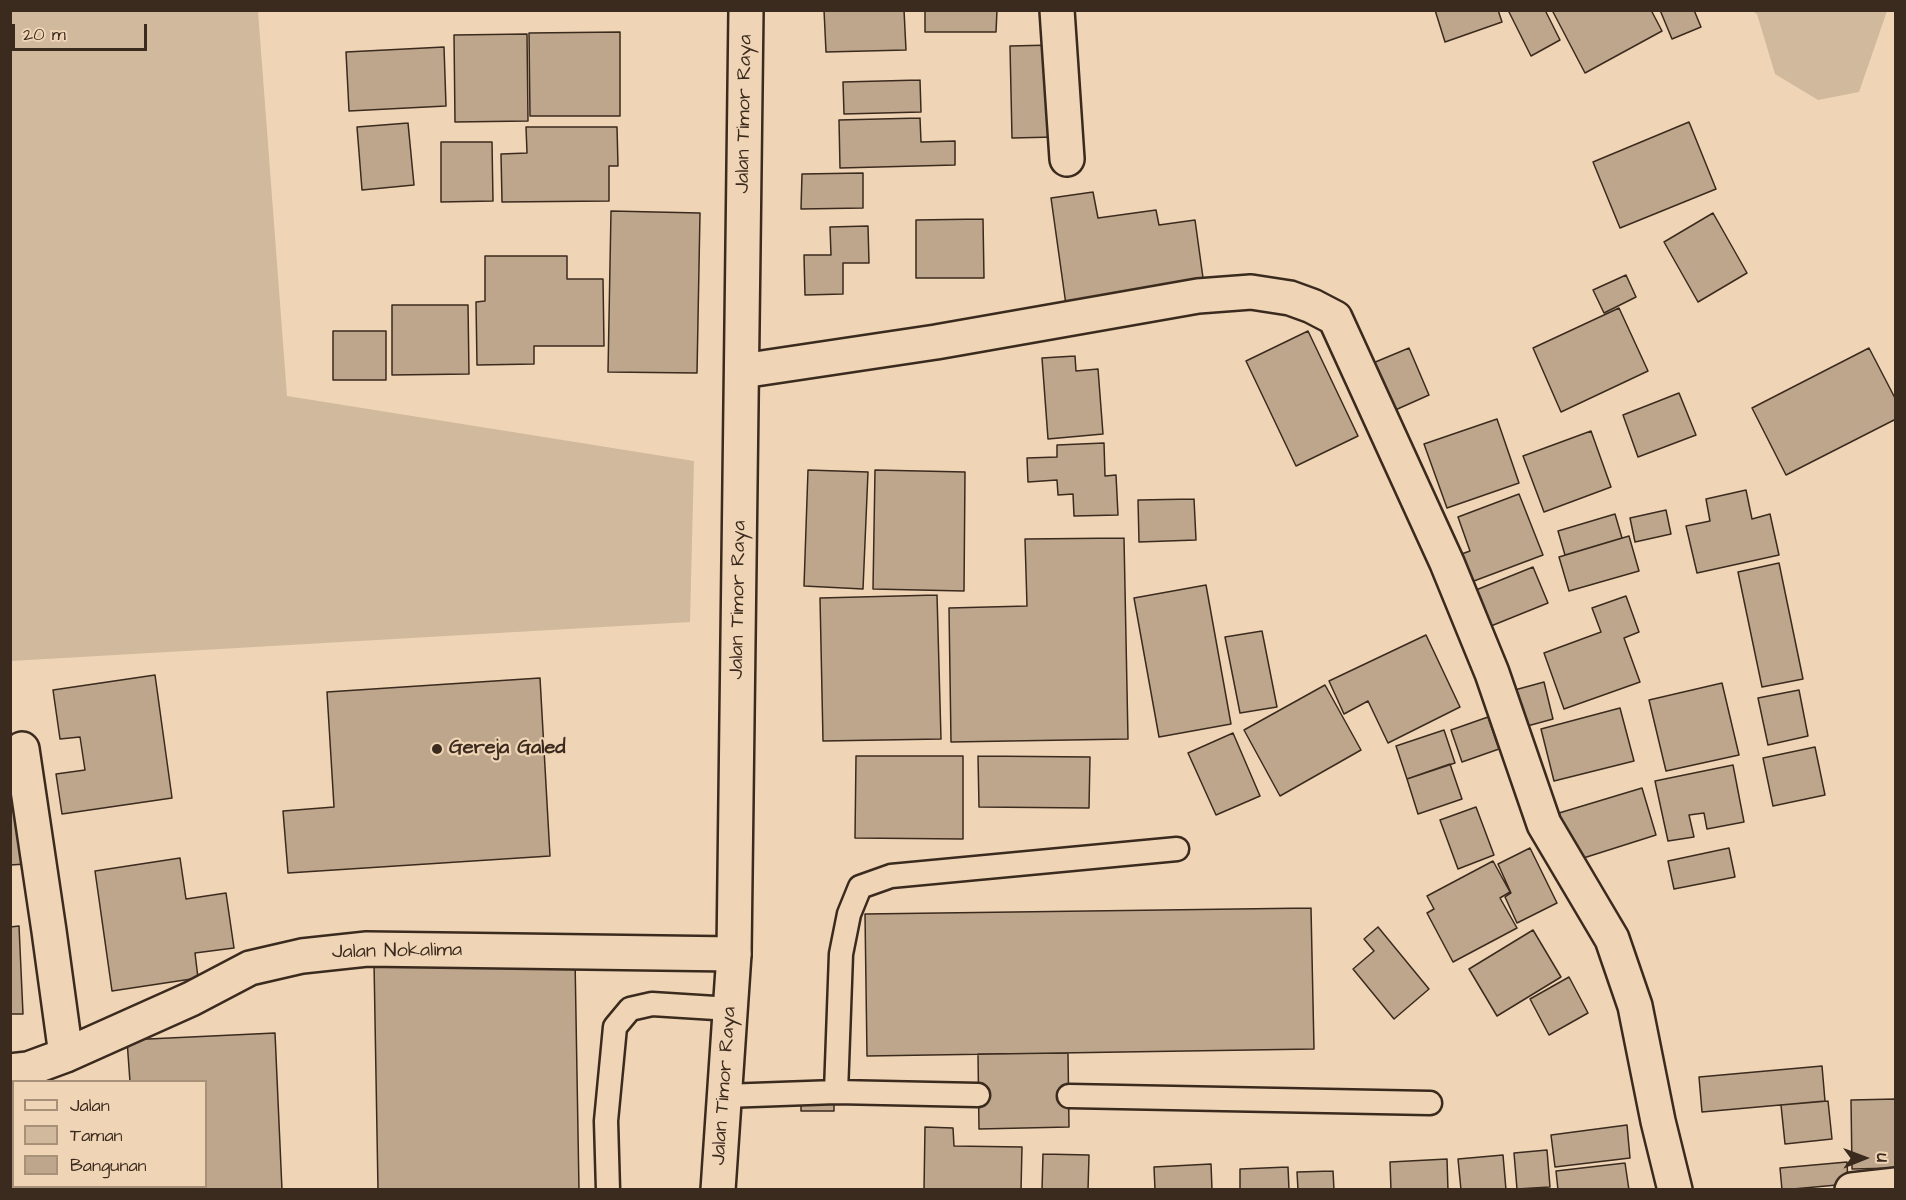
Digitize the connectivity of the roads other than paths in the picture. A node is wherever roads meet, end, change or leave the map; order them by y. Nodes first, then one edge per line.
1 (746, 10) edge
2 (1057, 10) edge
3 (1067, 159) dead end
4 (742, 371) junction
5 (21, 749) dead end
6 (1177, 849) dead end
7 (734, 954) junction
8 (731, 1009) junction
9 (66, 1055) junction
10 (23, 1074) edge
11 (836, 1092) junction
12 (978, 1095) dead end
13 (724, 1096) junction
14 (1069, 1096) dead end
15 (1430, 1103) dead end
16 (1896, 1185) edge
17 (608, 1190) edge
18 (718, 1190) edge
19 (1675, 1190) edge
20 (1852, 1190) edge

1 - 4 main road, Jalan Timor Raya
2 - 3 main road
4 - 7 main road, Jalan Timor Raya
4 - 19 main road
5 - 9 main road
6 - 11 lane
7 - 8 main road, Jalan Timor Raya
7 - 9 main road, Jalan Nokalima
8 - 13 main road, Jalan Timor Raya
8 - 17 lane
9 - 10 main road, Jalan Nokalima
11 - 12 lane
11 - 13 lane
13 - 18 main road, Jalan Timor Raya
14 - 15 lane
16 - 20 main road

